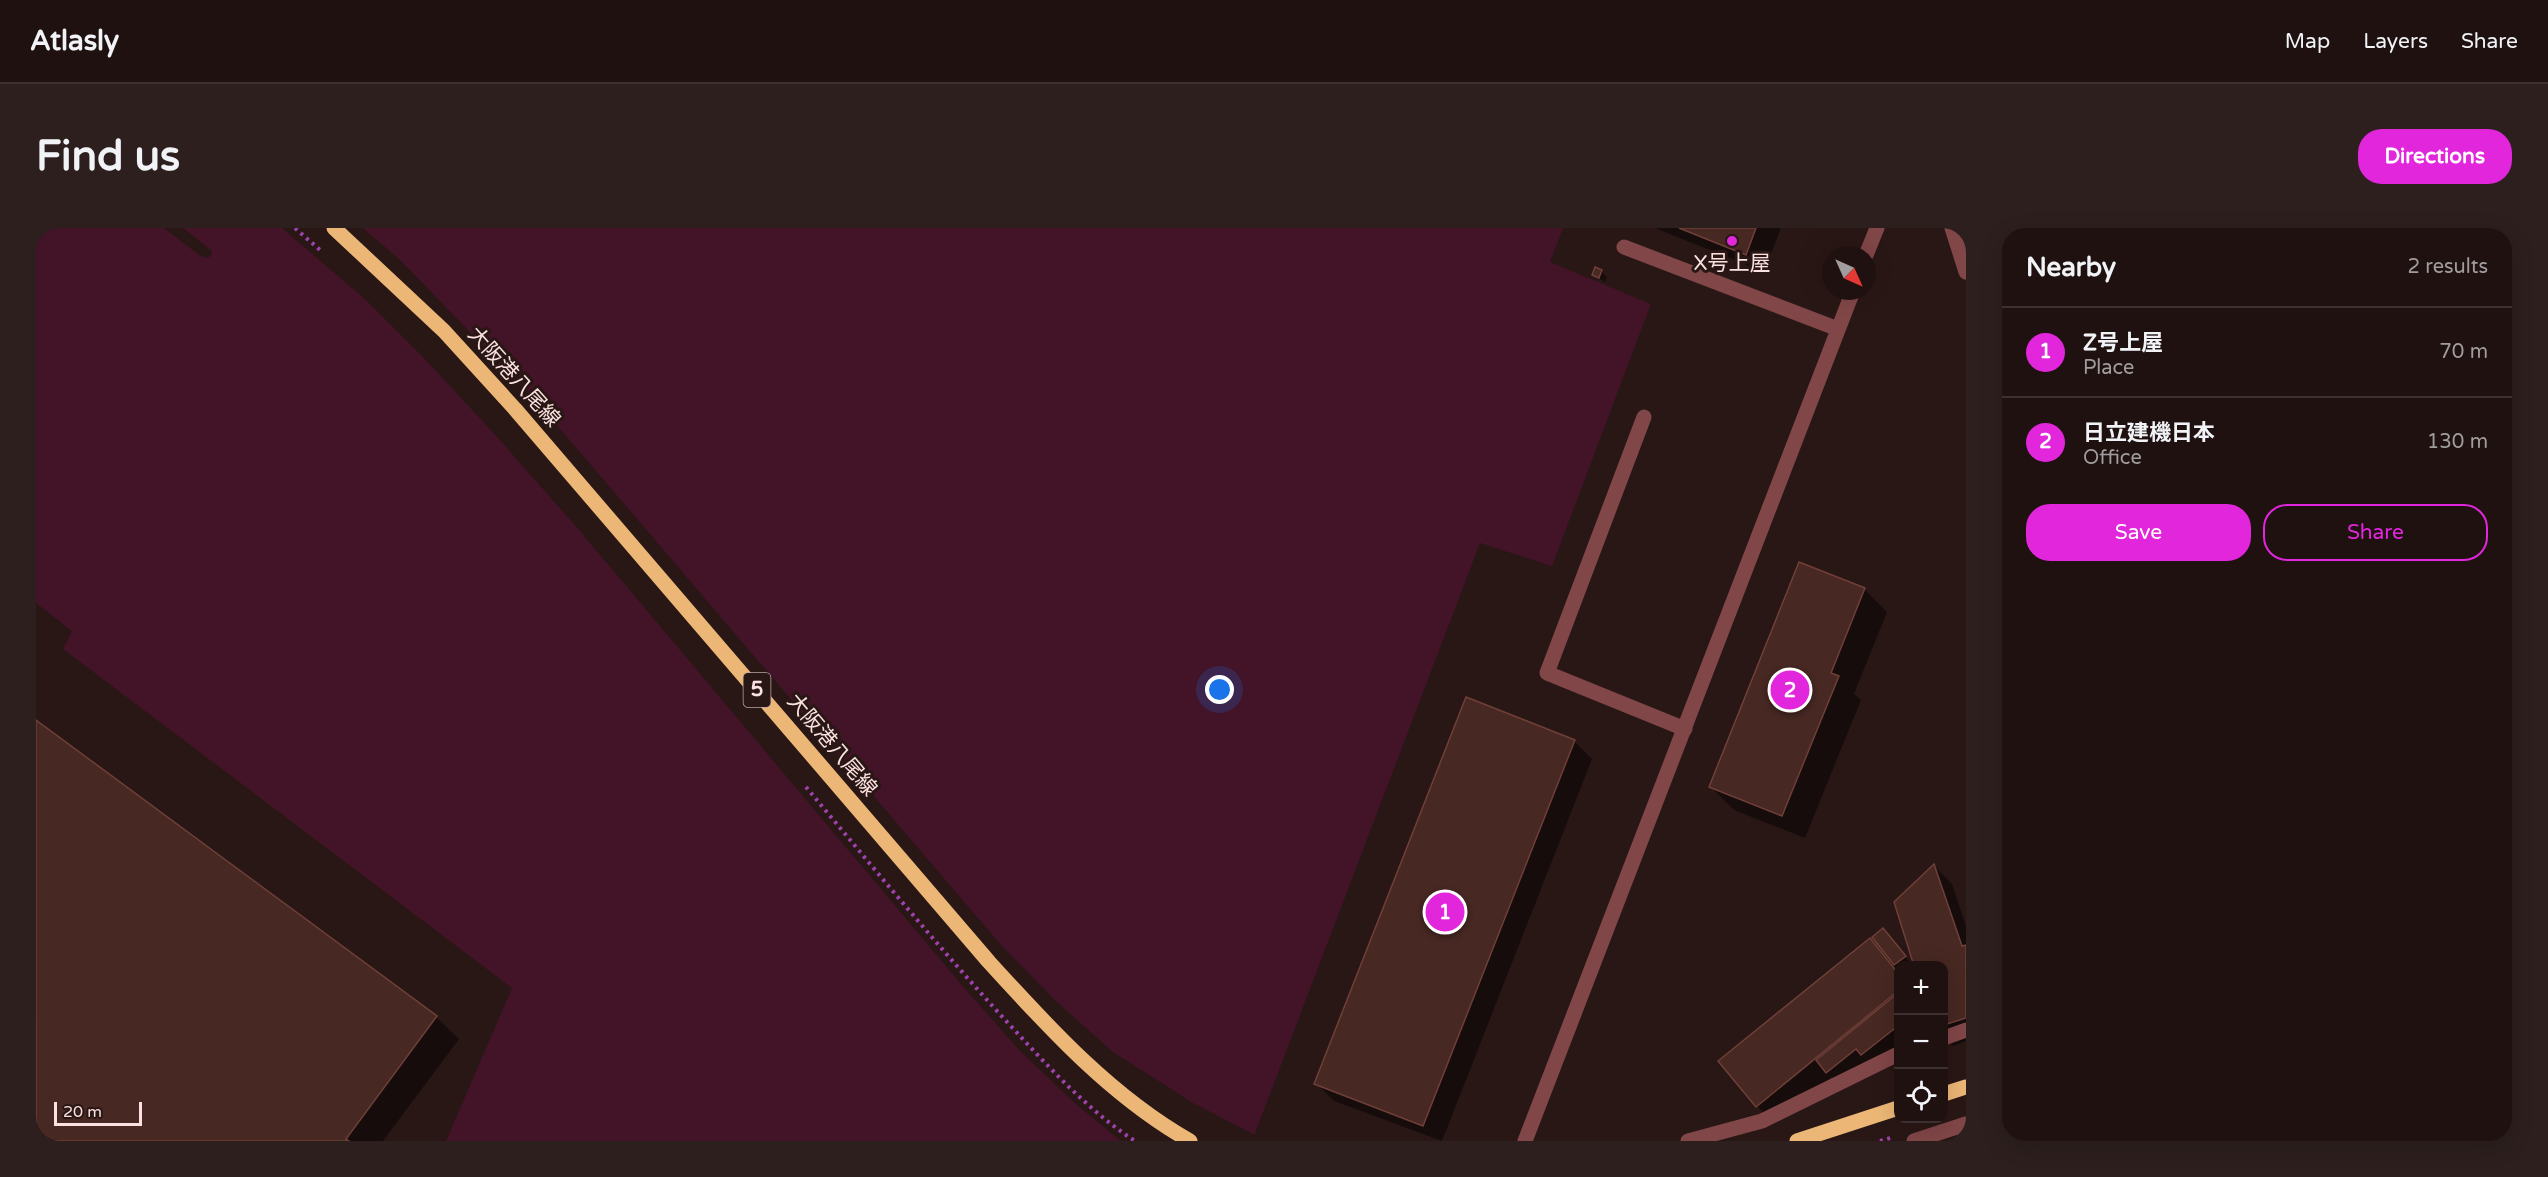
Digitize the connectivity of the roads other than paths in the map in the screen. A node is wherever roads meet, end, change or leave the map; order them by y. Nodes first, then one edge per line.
1 (333, 228) edge
2 (1877, 228) edge
3 (1952, 228) edge
4 (1870, 246) edge
5 (1624, 247) dead end
6 (1966, 272) edge
7 (1849, 300) edge
8 (1838, 329) junction
9 (1644, 417) dead end
10 (1685, 729) junction
11 (1966, 1030) edge
12 (1948, 1037) edge
13 (1894, 1056) edge
14 (1966, 1087) edge
15 (1948, 1093) edge
16 (1894, 1110) edge
17 (1966, 1124) edge
18 (1190, 1141) edge
19 (1525, 1141) edge
20 (1688, 1141) edge
21 (1797, 1141) edge
22 (1914, 1141) edge

1 - 18 main road, 大阪港八尾線 / 5
2 - 4 street
3 - 6 street
5 - 8 street
7 - 8 street
8 - 10 street
9 - 10 street
10 - 19 street
11 - 12 street
13 - 20 street
14 - 15 main road
16 - 21 main road
17 - 22 street

